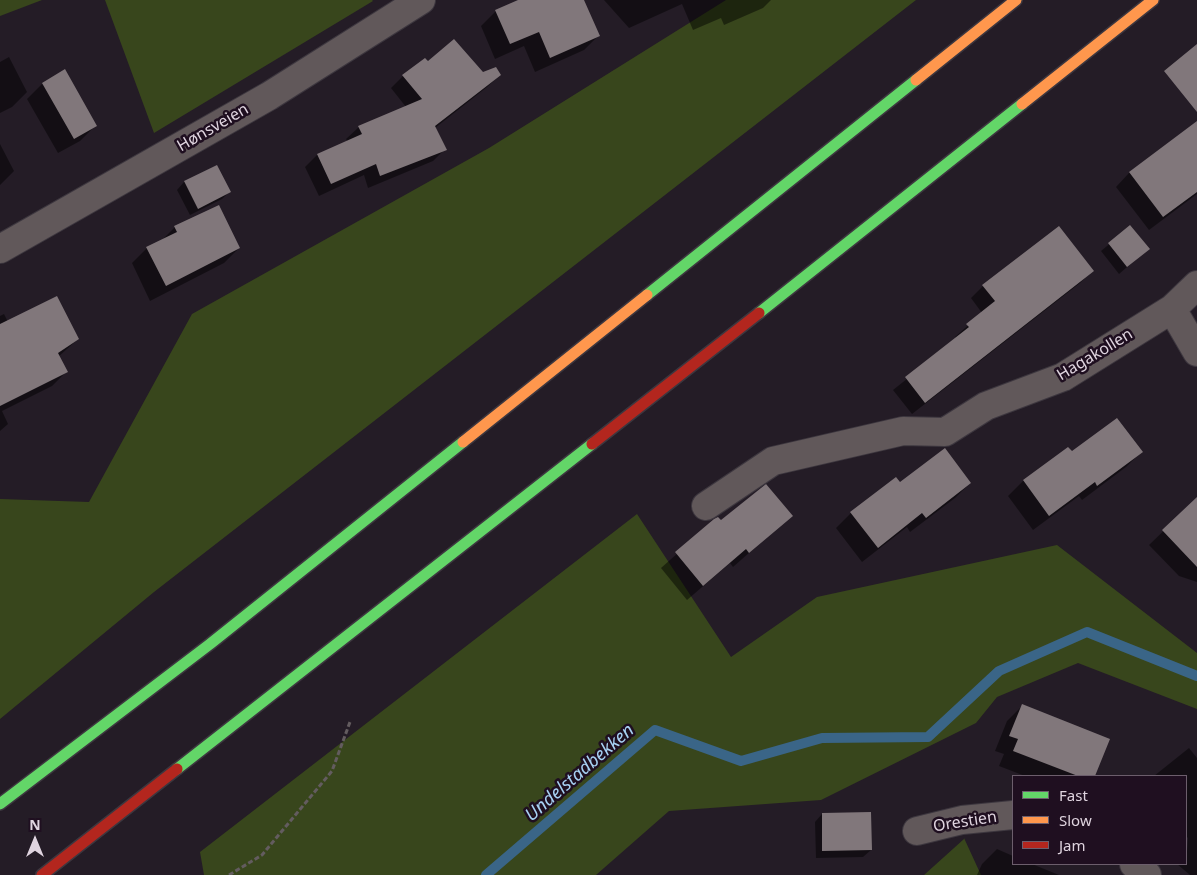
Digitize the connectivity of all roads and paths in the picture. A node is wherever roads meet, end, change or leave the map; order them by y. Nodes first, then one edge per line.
1 (421, 0) edge
2 (1016, 0) edge
3 (1153, 0) edge
4 (0, 249) edge
5 (1197, 285) edge
6 (1172, 308) junction
7 (1197, 352) edge
8 (706, 506) dead end
9 (350, 722) dead end
10 (0, 804) edge
11 (1012, 816) edge
12 (917, 831) dead end
13 (1135, 865) edge
14 (42, 875) edge
15 (229, 875) edge
16 (1147, 875) edge

1 - 4 street, Hønsveien
2 - 10 highway
3 - 14 highway
5 - 6 street, Hagakollen
6 - 7 street
6 - 8 street, Hagakollen
9 - 15 path
11 - 12 street, Orestien
13 - 16 street

